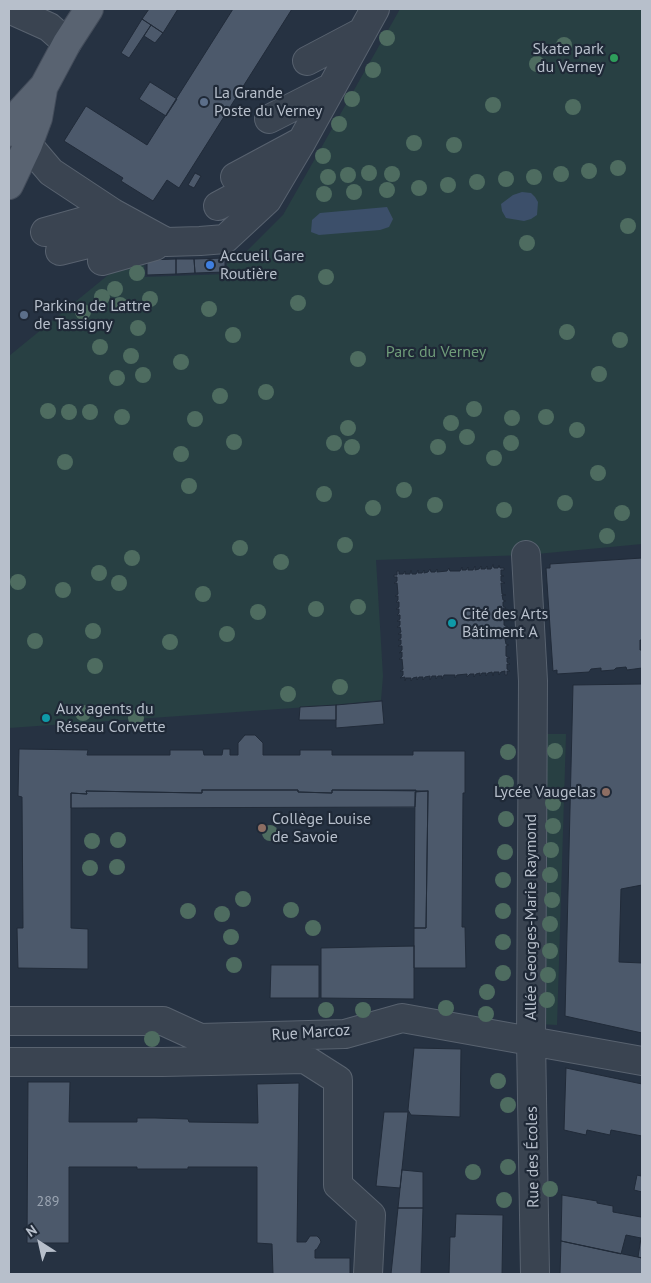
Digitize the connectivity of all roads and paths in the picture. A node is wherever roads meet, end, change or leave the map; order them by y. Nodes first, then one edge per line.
1 (9, 9) edge
2 (89, 9) edge
3 (369, 20) edge
4 (67, 43) junction
5 (348, 59) junction
6 (307, 61) dead end
7 (332, 87) junction
8 (290, 88) dead end
9 (317, 113) junction
10 (269, 119) dead end
11 (18, 138) edge
12 (302, 141) junction
13 (251, 148) dead end
14 (285, 170) junction
15 (235, 177) dead end
16 (9, 185) edge
17 (218, 206) dead end
18 (113, 213) junction
19 (155, 236) junction
20 (102, 261) dead end
21 (526, 555) dead end
22 (9, 1021) edge
23 (163, 1021) junction
24 (531, 1040) junction
25 (9, 1062) edge
26 (163, 1062) junction
27 (642, 1062) edge
28 (368, 1274) edge
29 (535, 1274) edge

1 - 4 street
2 - 4 main road
3 - 5 street
3 - 6 street
4 - 11 main road
5 - 7 street
5 - 8 street
7 - 9 street
7 - 10 street
9 - 12 street
9 - 13 street
11 - 16 main road
11 - 18 street
12 - 14 street
12 - 15 street
14 - 17 street
14 - 19 street
18 - 19 street
18 - 19 street
19 - 20 street
21 - 24 street, Allée Georges-Marie Raymond
22 - 23 street, Rue Marcoz
23 - 24 street, Rue Marcoz
23 - 26 street
24 - 27 street, Rue Marcoz
24 - 29 street, Rue des Écoles
25 - 26 street
26 - 28 street

